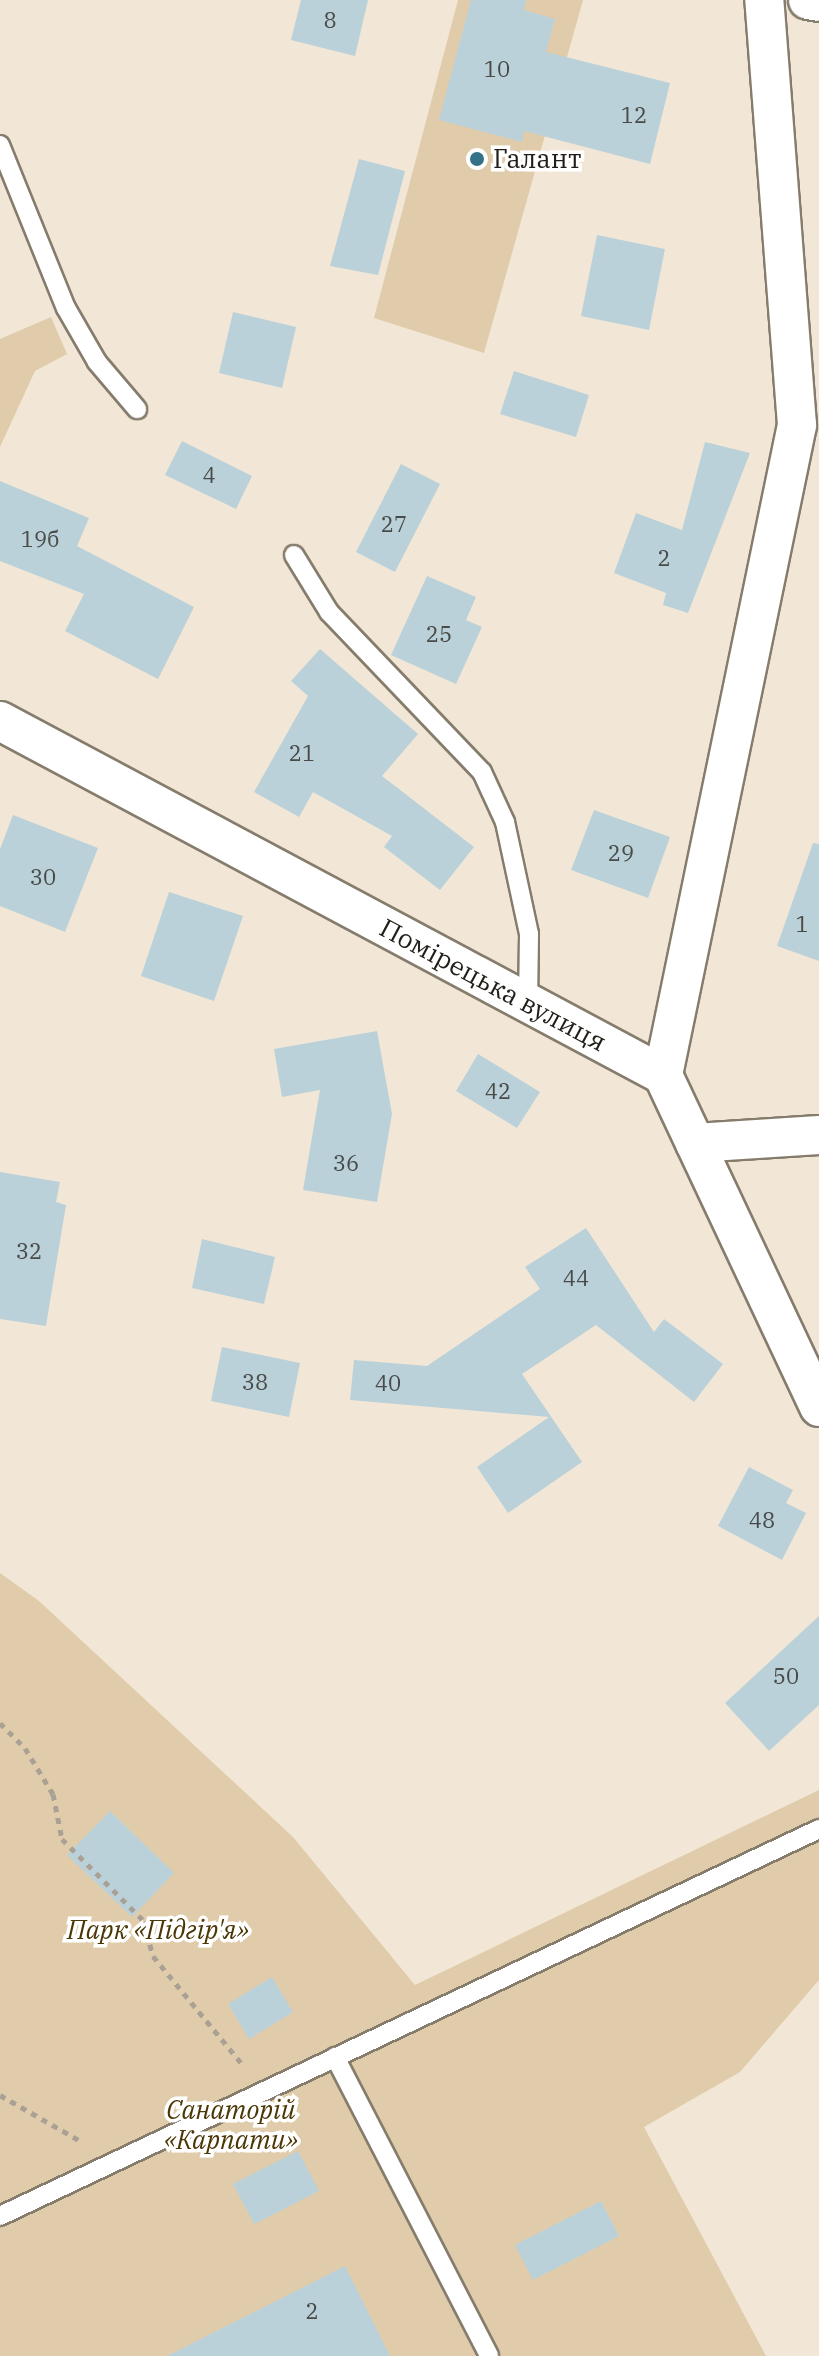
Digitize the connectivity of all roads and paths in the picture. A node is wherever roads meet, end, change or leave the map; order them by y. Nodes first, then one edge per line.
1 (764, 0) edge
2 (808, 0) edge
3 (819, 2) edge
4 (0, 145) edge
5 (137, 409) dead end
6 (808, 426) edge
7 (294, 555) dead end
8 (0, 721) edge
9 (528, 1003) junction
10 (663, 1075) junction
11 (819, 1135) edge
12 (695, 1143) junction
13 (819, 1407) edge
14 (0, 1723) edge
15 (819, 1829) edge
16 (335, 2057) junction
17 (264, 2091) junction
18 (0, 2095) edge
19 (115, 2162) junction
20 (0, 2216) edge
21 (489, 2356) edge

1 - 6 street
2 - 3 street
4 - 5 lane
6 - 10 street
7 - 9 lane
8 - 9 street, Помірецька вулиця
9 - 10 street, Помірецька вулиця
10 - 12 street
11 - 12 street
12 - 13 street
14 - 17 path
15 - 16 lane
16 - 17 lane
16 - 21 lane
17 - 19 lane
18 - 19 path
19 - 20 lane

